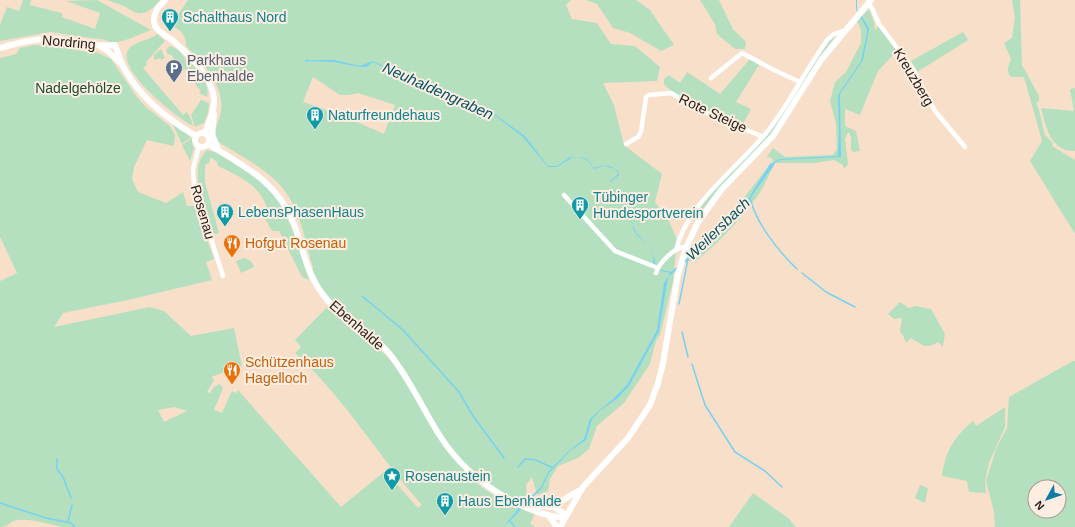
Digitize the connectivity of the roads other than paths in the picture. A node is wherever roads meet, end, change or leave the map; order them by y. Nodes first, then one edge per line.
1 (165, 0) edge
2 (869, 2) edge
3 (844, 31) junction
4 (98, 45) junction
5 (0, 48) edge
6 (122, 66) junction
7 (710, 78) dead end
8 (800, 82) junction
9 (213, 109) junction
10 (205, 133) junction
11 (196, 136) junction
12 (763, 137) junction
13 (208, 144) junction
14 (626, 144) dead end
15 (199, 146) junction
16 (964, 147) dead end
17 (219, 150) junction
18 (564, 195) dead end
19 (686, 248) junction
20 (676, 250) junction
21 (658, 268) junction
22 (656, 273) dead end
23 (224, 276) dead end
24 (582, 487) junction
25 (516, 502) junction
26 (548, 506) junction
27 (549, 516) junction
28 (565, 516) junction
29 (559, 527) edge

1 - 9 street
2 - 3 street
2 - 16 street, Kreuzberg
3 - 8 street, Rote Steige
3 - 19 street
4 - 5 street, Nordring
4 - 6 street
4 - 6 street, Nordring
6 - 11 street
7 - 8 street
8 - 12 street, Rote Steige
9 - 10 street
9 - 17 street
10 - 11 street
10 - 13 street
11 - 15 street
12 - 14 street, Rote Steige
12 - 20 street, Rote Steige
13 - 15 street
13 - 17 street, Ebenhalde
15 - 23 street, Rosenau
17 - 25 street, Ebenhalde
18 - 21 street
19 - 20 street
19 - 24 street
20 - 21 street
21 - 22 street
24 - 26 street
24 - 28 street
25 - 26 street, Ebenhalde
25 - 27 street, Ebenhalde
26 - 28 street, Ebenhalde
27 - 28 street, Ebenhalde
27 - 29 street
28 - 29 street

